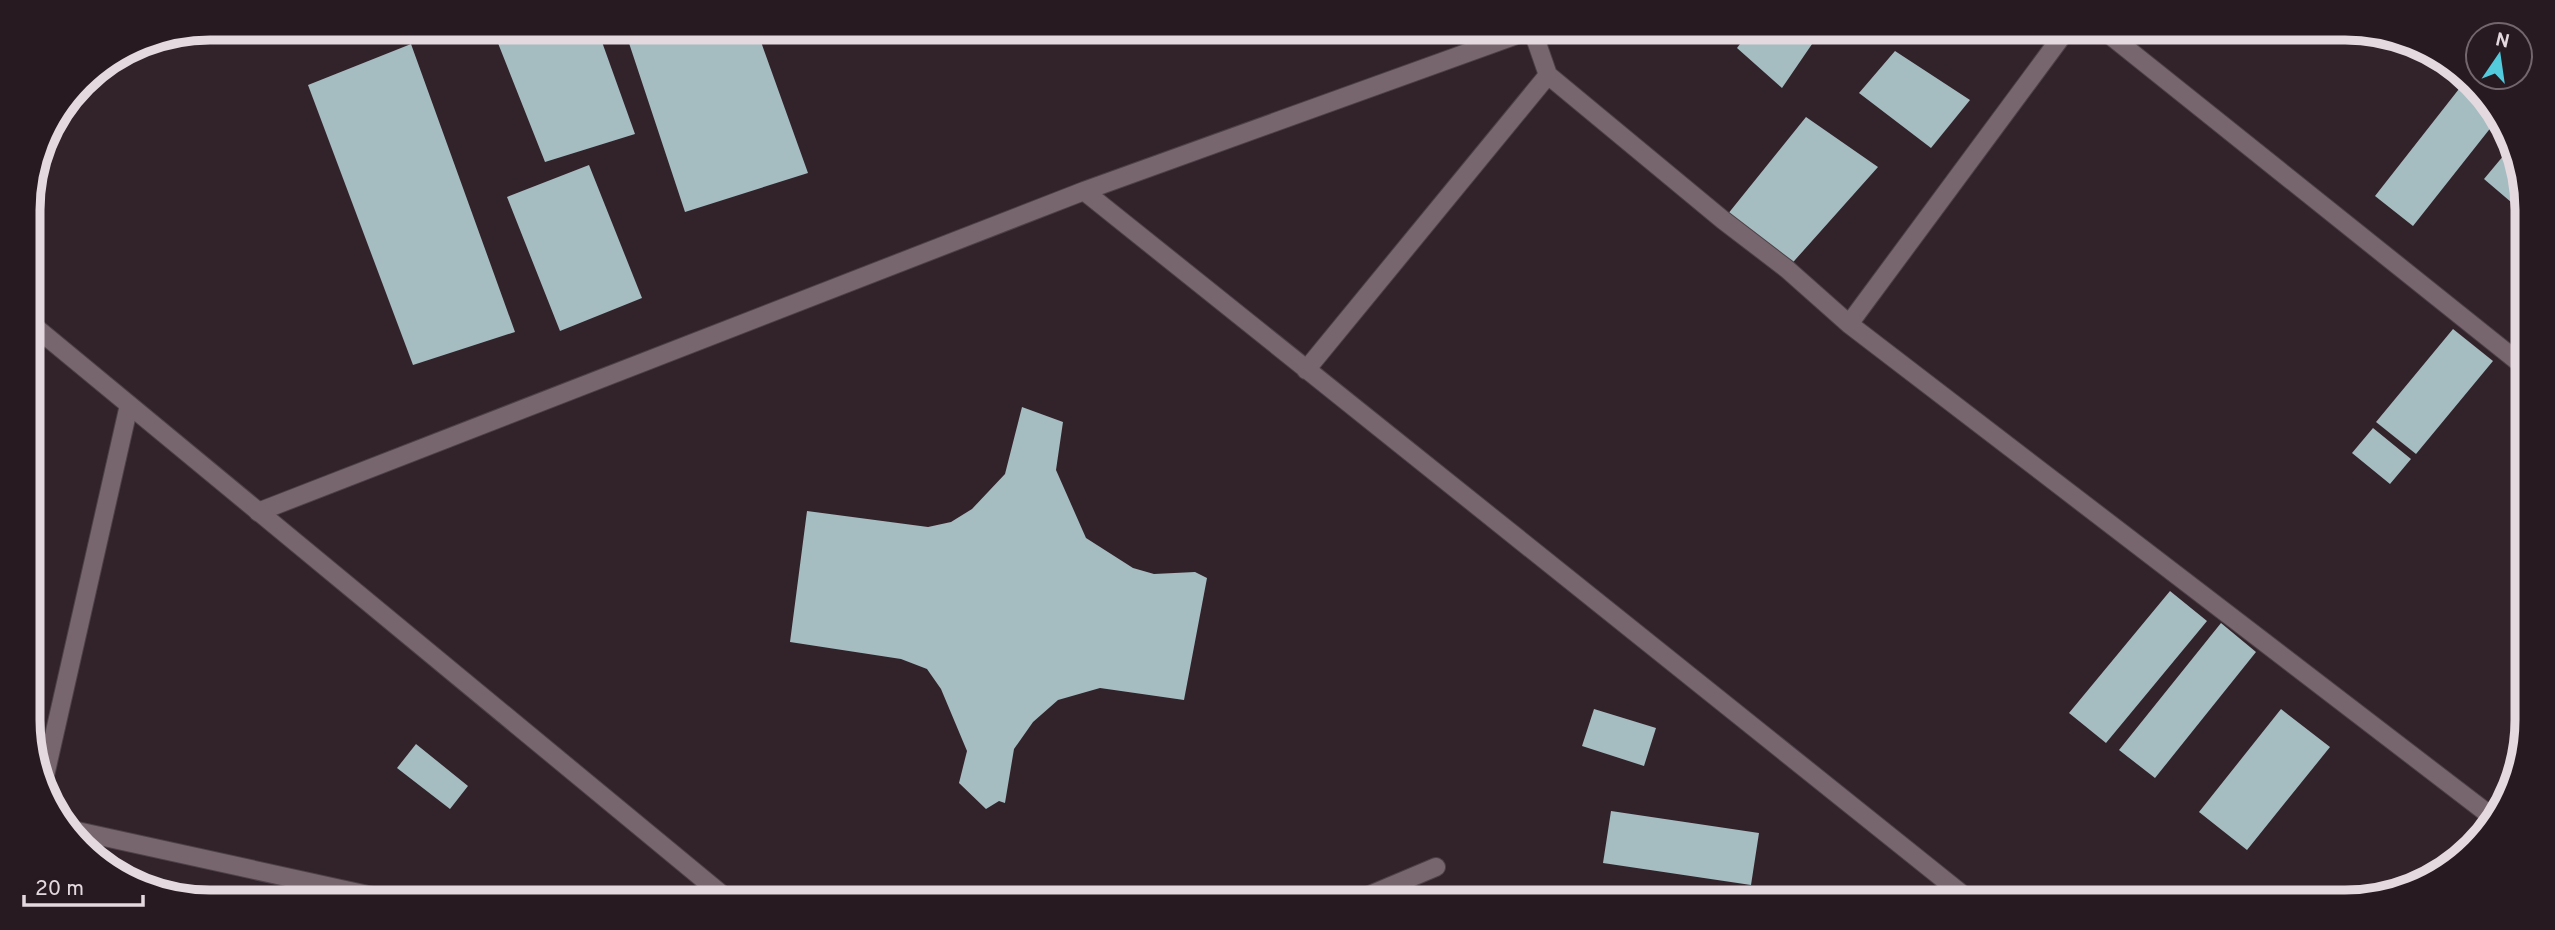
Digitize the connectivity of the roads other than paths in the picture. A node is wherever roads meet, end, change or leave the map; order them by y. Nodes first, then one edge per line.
1 (1503, 40) edge
2 (1537, 40) edge
3 (2059, 40) edge
4 (2116, 40) edge
5 (1548, 75) junction
6 (1084, 191) junction
7 (1849, 324) junction
8 (41, 332) edge
9 (2515, 359) edge
10 (1306, 370) junction
11 (129, 405) junction
12 (258, 512) junction
13 (47, 766) edge
14 (2487, 813) edge
15 (82, 832) edge
16 (1436, 867) dead end
17 (1383, 889) edge
18 (1956, 889) edge
19 (345, 890) edge
20 (716, 890) edge

1 - 6 street
2 - 5 street
3 - 7 street
4 - 9 street
5 - 7 street
5 - 10 street
6 - 10 street
6 - 12 street
7 - 14 street
8 - 11 street
10 - 18 street
11 - 12 street
11 - 13 street
12 - 20 street
15 - 19 street
16 - 17 street

